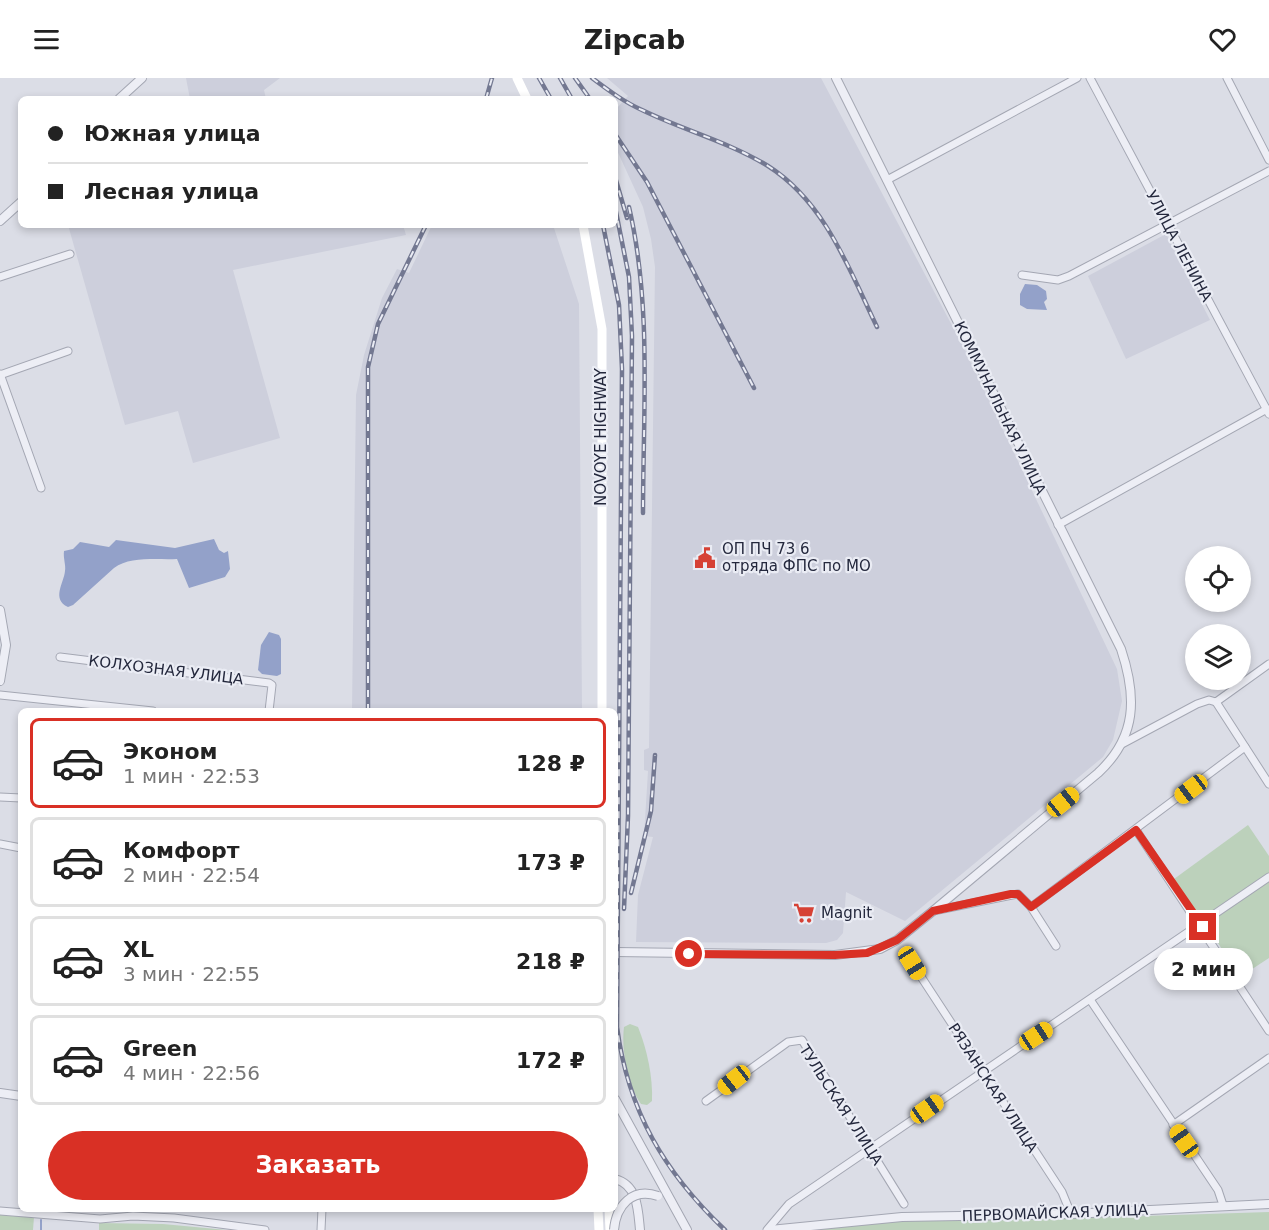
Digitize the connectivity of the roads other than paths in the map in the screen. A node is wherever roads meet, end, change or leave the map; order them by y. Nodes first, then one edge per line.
1 (141, 78) edge
2 (517, 78) edge
3 (836, 78) edge
4 (1077, 78) edge
5 (1090, 78) edge
6 (1227, 78) edge
7 (122, 96) edge
8 (526, 96) edge
9 (1269, 160) edge
10 (1269, 171) edge
11 (887, 180) junction
12 (18, 205) edge
13 (0, 221) edge
14 (1166, 223) junction
15 (585, 228) edge
16 (70, 254) dead end
17 (1022, 275) dead end
18 (0, 277) edge
19 (68, 351) dead end
20 (0, 374) edge
21 (1268, 412) edge
22 (41, 488) dead end
23 (1058, 525) junction
24 (0, 610) edge
25 (3, 645) edge
26 (600, 650) junction
27 (60, 657) dead end
28 (1269, 664) edge
29 (0, 681) edge
30 (0, 695) edge
31 (1216, 702) junction
32 (124, 708) edge
33 (269, 708) edge
34 (596, 708) edge
35 (602, 708) edge
36 (1122, 744) junction
37 (1245, 747) junction
38 (1269, 784) edge
39 (0, 796) edge
40 (18, 798) edge
41 (1136, 830) junction
42 (0, 844) edge
43 (18, 847) edge
44 (1269, 877) edge
45 (1031, 907) junction
46 (933, 911) junction
47 (1200, 923) junction
48 (1056, 946) dead end
49 (618, 952) edge
50 (912, 963) dead end
51 (1091, 1001) junction
52 (1269, 1031) edge
53 (1269, 1058) edge
54 (981, 1072) junction
55 (0, 1092) edge
56 (18, 1095) edge
57 (706, 1101) dead end
58 (618, 1105) edge
59 (1173, 1125) junction
60 (870, 1149) junction
61 (618, 1181) edge
62 (904, 1204) dead end
63 (1269, 1204) edge
64 (1223, 1205) junction
65 (0, 1211) edge
66 (618, 1211) edge
67 (322, 1212) edge
68 (598, 1212) edge
69 (609, 1212) edge
70 (617, 1212) edge
71 (677, 1214) junction
72 (1071, 1214) junction
73 (265, 1230) edge
74 (321, 1230) edge
75 (599, 1230) edge
76 (612, 1230) edge
77 (639, 1230) edge
78 (687, 1230) edge
79 (769, 1230) edge

1 - 7 street
2 - 8 main road
3 - 11 street, КОММУНАЛЬНАЯ УЛИЦА
4 - 11 street
5 - 14 street, УЛИЦА ЛЕНИНА
6 - 9 street
10 - 14 street
11 - 23 street, КОММУНАЛЬНАЯ УЛИЦА
12 - 13 street
14 - 17 street
14 - 21 street, УЛИЦА ЛЕНИНА
15 - 26 main road, NOVOYE HIGHWAY
16 - 18 street
19 - 20 street
20 - 22 street
21 - 23 street
23 - 36 street, КОММУНАЛЬНАЯ УЛИЦА
24 - 25 street
25 - 29 street
26 - 34 main road, NOVOYE HIGHWAY
26 - 35 main road, NOVOYE HIGHWAY
27 - 33 street, КОЛХОЗНАЯ УЛИЦА
28 - 31 street
30 - 32 street
31 - 36 street
31 - 37 street
36 - 46 street
37 - 38 street
37 - 41 street
39 - 40 street
41 - 45 street
41 - 47 street
42 - 43 street
44 - 47 street
45 - 46 street
45 - 48 street
46 - 49 street
47 - 51 street
47 - 52 street
50 - 54 street, РЯЗАНСКАЯ УЛИЦА
51 - 54 street
51 - 59 street
53 - 59 street
54 - 60 street
54 - 72 street, РЯЗАНСКАЯ УЛИЦА
55 - 56 street
57 - 60 street, ТУЛЬСКАЯ УЛИЦА
58 - 71 street
59 - 64 street
60 - 62 street, ТУЛЬСКАЯ УЛИЦА
60 - 79 street
61 - 77 street
63 - 64 street, ПЕРВОМАЙСКАЯ УЛИЦА
64 - 72 street, ПЕРВОМАЙСКАЯ УЛИЦА
65 - 73 street
66 - 71 street, bridge
67 - 74 street
68 - 75 main road
69 - 76 main road
70 - 76 street, bridge
71 - 78 street
72 - 79 street, ПЕРВОМАЙСКАЯ УЛИЦА

